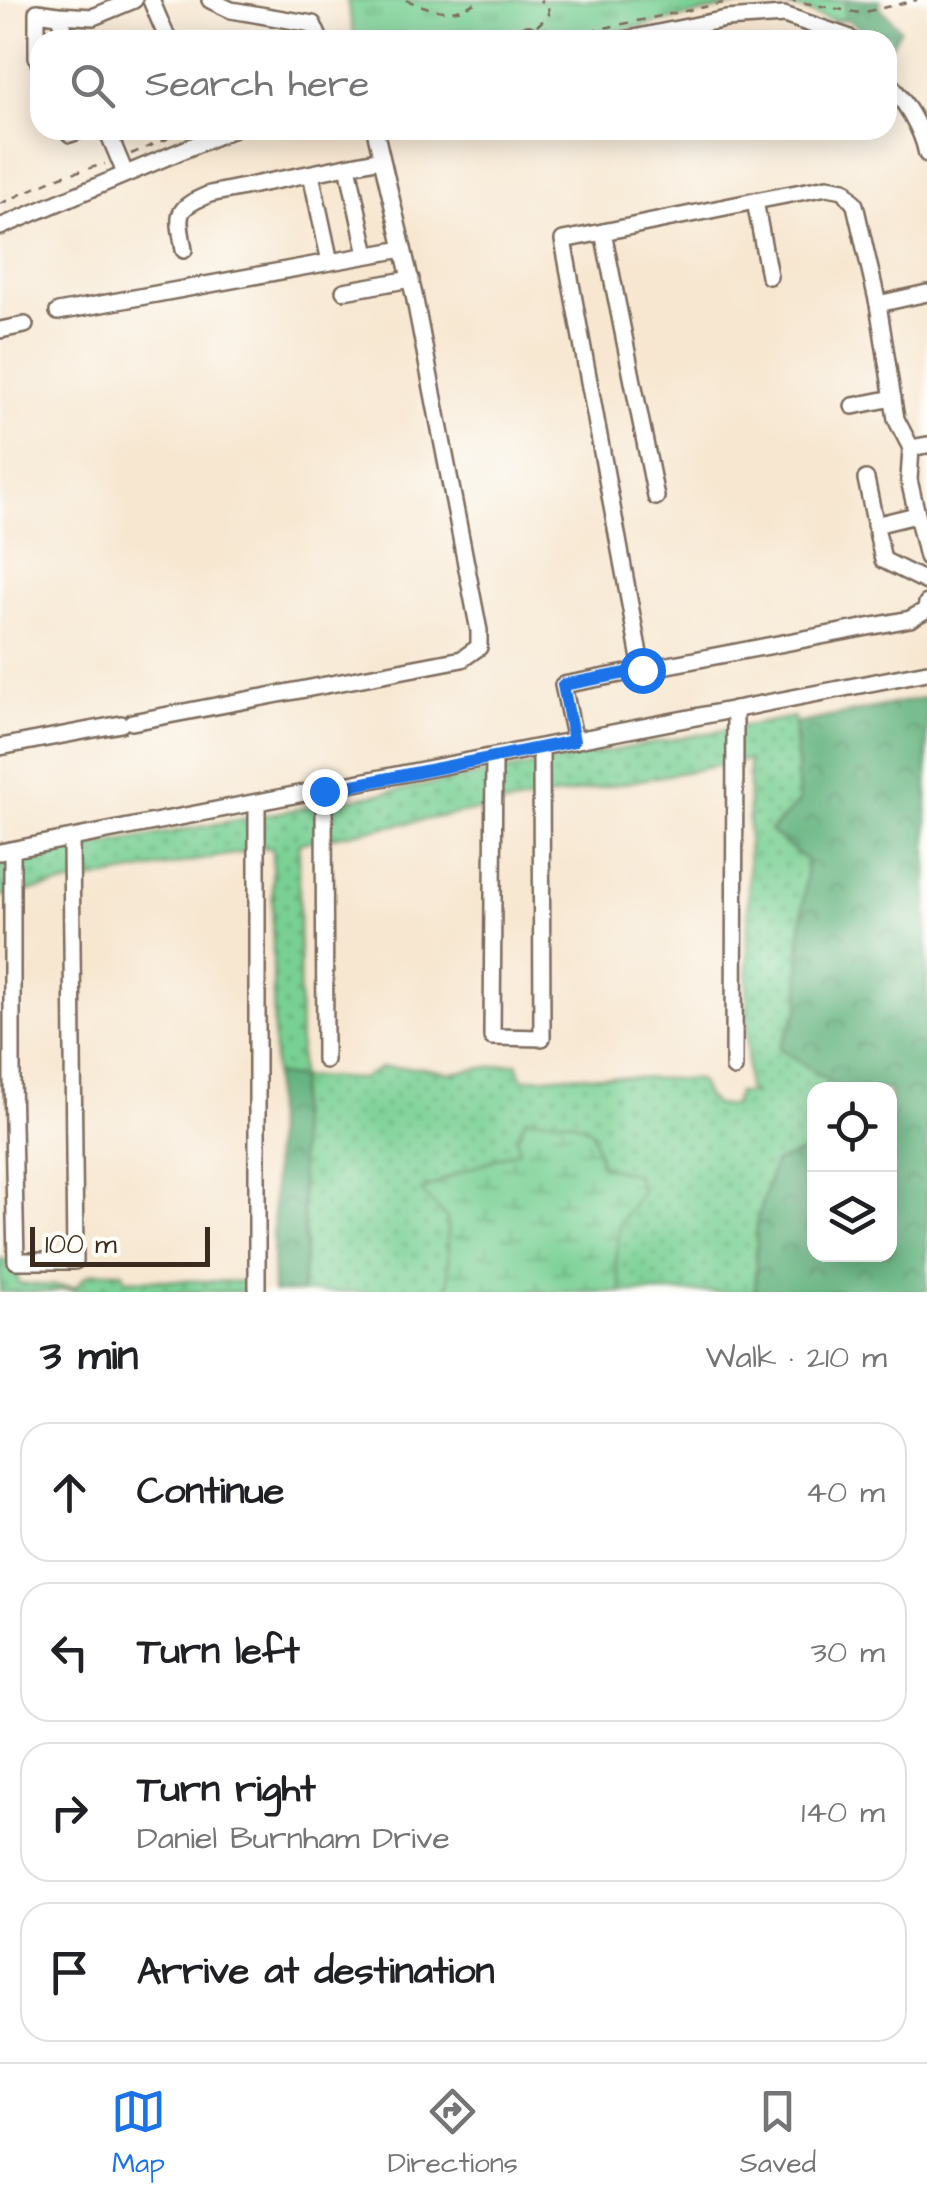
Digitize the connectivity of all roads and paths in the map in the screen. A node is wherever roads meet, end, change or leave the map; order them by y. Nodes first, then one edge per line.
1 (134, 0) edge
2 (151, 0) edge
3 (210, 0) edge
4 (406, 0) edge
5 (480, 0) edge
6 (540, 0) edge
7 (737, 0) edge
8 (788, 0) edge
9 (917, 0) edge
10 (58, 14) junction
11 (38, 30) edge
12 (65, 30) edge
13 (164, 30) edge
14 (316, 30) edge
15 (537, 30) edge
16 (594, 30) edge
17 (673, 30) edge
18 (831, 30) edge
19 (897, 91) edge
20 (111, 140) edge
21 (170, 140) edge
22 (192, 140) edge
23 (377, 140) edge
24 (927, 154) edge
25 (382, 159) junction
26 (122, 166) junction
27 (348, 166) junction
28 (311, 174) junction
29 (755, 201) junction
30 (0, 204) edge
31 (0, 227) edge
32 (603, 232) junction
33 (403, 248) junction
34 (184, 250) dead end
35 (367, 255) junction
36 (330, 262) junction
37 (768, 276) dead end
38 (410, 278) junction
39 (344, 292) dead end
40 (927, 293) edge
41 (878, 304) junction
42 (58, 312) dead end
43 (25, 325) dead end
44 (0, 330) edge
45 (893, 398) junction
46 (853, 406) dead end
47 (919, 446) edge
48 (866, 478) dead end
49 (656, 498) dead end
50 (916, 515) junction
51 (874, 524) junction
52 (927, 557) edge
53 (927, 582) edge
54 (927, 604) edge
55 (642, 670) junction
56 (927, 672) edge
57 (734, 710) junction
58 (574, 741) junction
59 (0, 747) edge
60 (541, 748) junction
61 (494, 756) junction
62 (324, 791) junction
63 (257, 804) junction
64 (71, 839) junction
65 (6, 852) edge
66 (325, 1060) dead end
67 (734, 1068) dead end
68 (257, 1288) dead end

1 - 10 street
2 - 13 street
3 - 14 street
4 - 5 path
6 - 15 path
7 - 16 path
8 - 9 path
10 - 11 street
10 - 12 street
17 - 18 street
19 - 24 street
20 - 26 street
21 - 26 path
22 - 26 street
23 - 25 street
25 - 27 street
25 - 33 street
26 - 30 path
26 - 31 street
27 - 28 street
27 - 35 street
28 - 34 street
28 - 36 street
29 - 32 street
29 - 37 street
29 - 41 street
32 - 49 street
32 - 55 street
33 - 35 street
33 - 38 street
35 - 36 street
36 - 42 street
38 - 39 street
38 - 59 street
40 - 41 street
41 - 45 street
43 - 44 street
45 - 46 street
45 - 47 street
47 - 50 street
48 - 51 street
50 - 51 street
50 - 52 street
51 - 53 street
54 - 55 street
55 - 58 street
56 - 57 street
57 - 58 street
57 - 67 street
58 - 60 street
60 - 61 street
60 - 61 street
61 - 62 street
62 - 63 street
62 - 66 street
63 - 64 street
63 - 68 street
64 - 65 street
64 - 65 street

